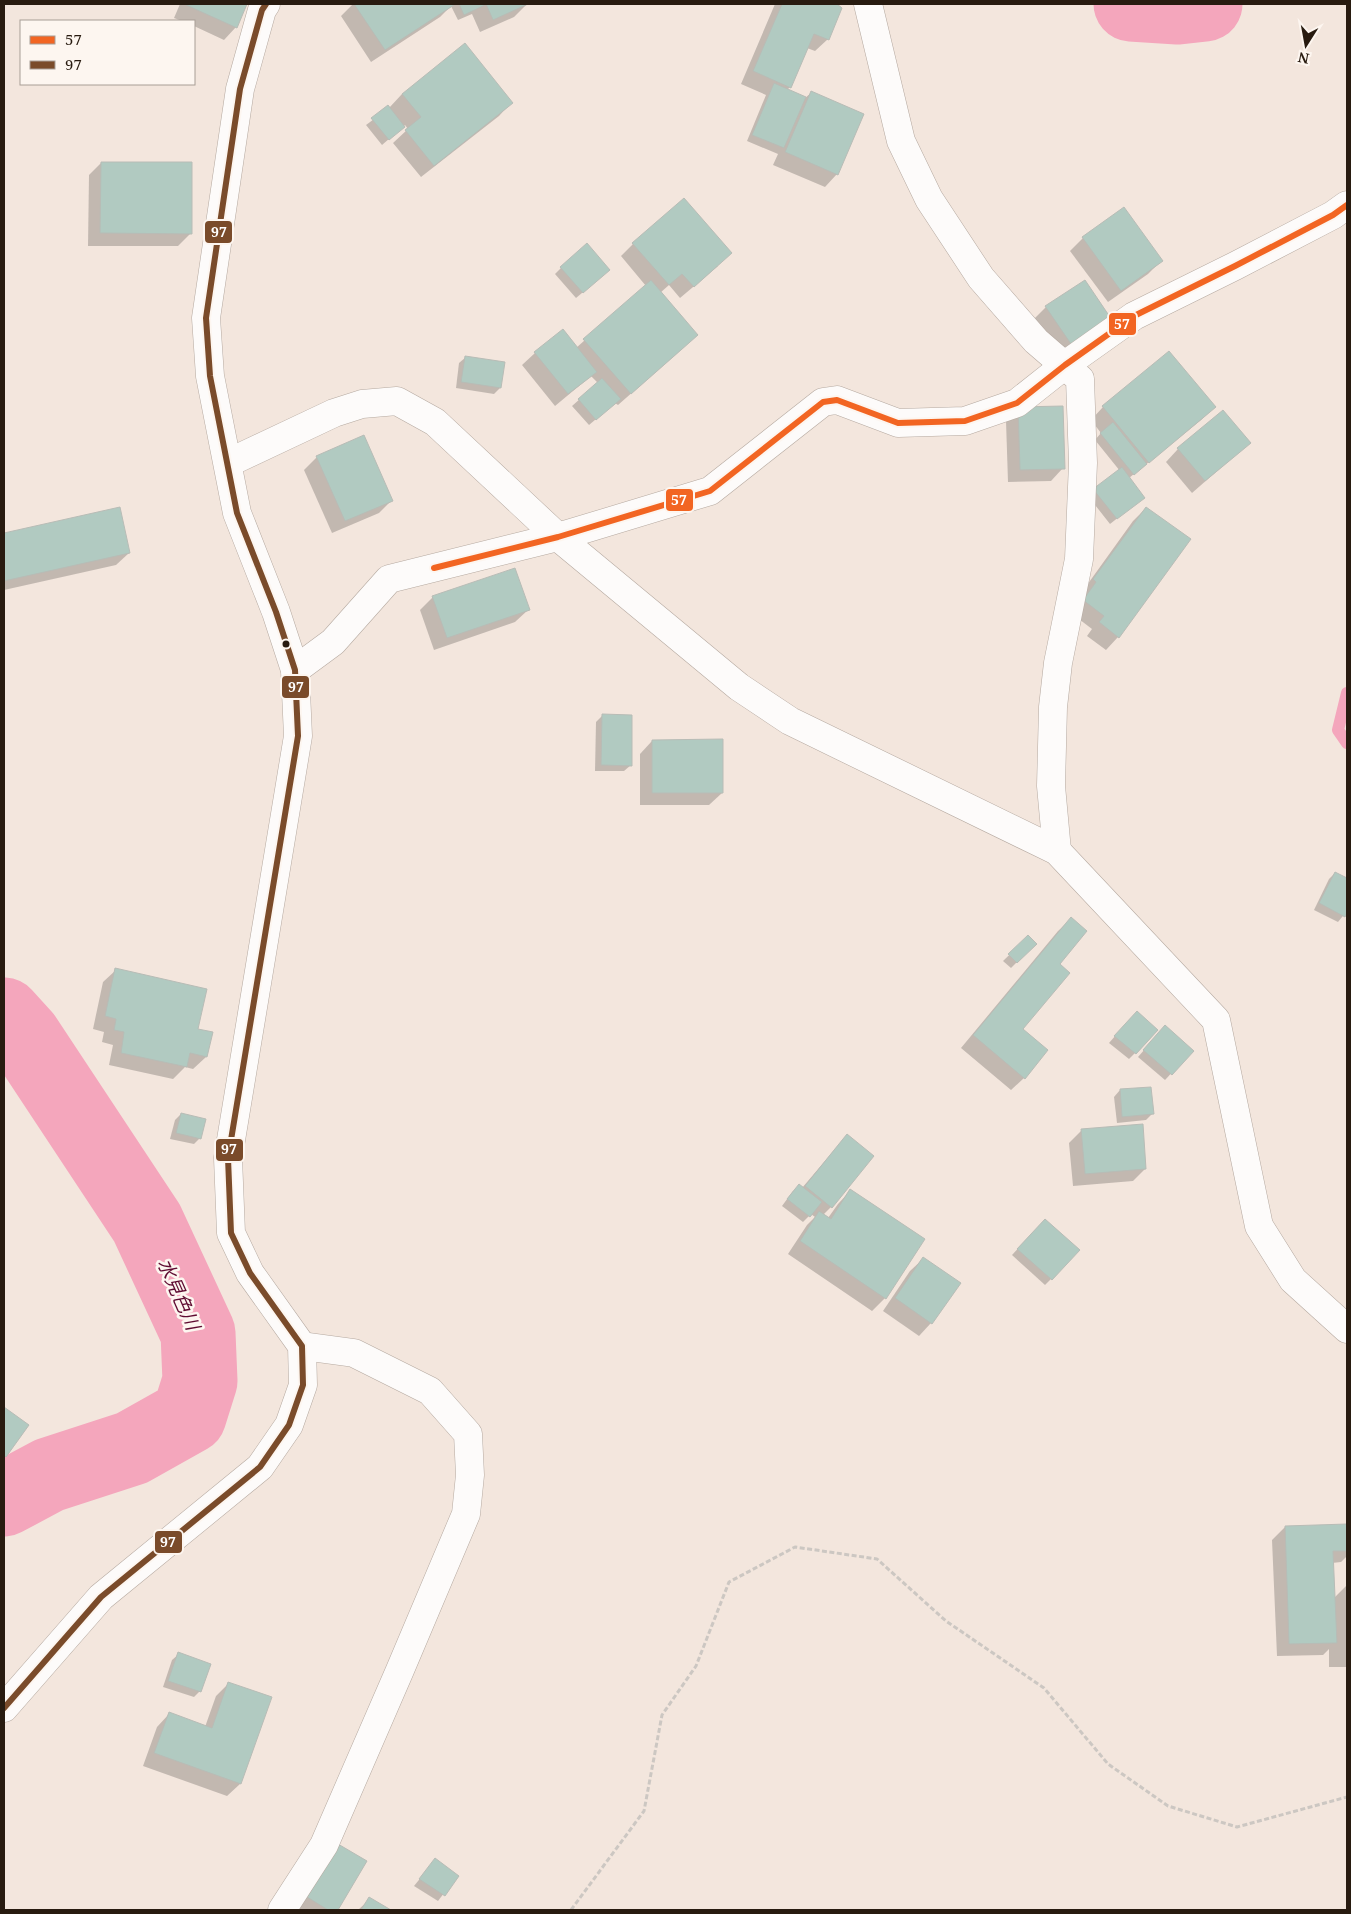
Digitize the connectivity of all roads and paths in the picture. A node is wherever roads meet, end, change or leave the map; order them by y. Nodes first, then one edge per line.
1 (266, 4) edge
2 (868, 4) edge
3 (1347, 205) edge
4 (1065, 365) junction
5 (228, 463) junction
6 (558, 537) junction
7 (295, 670) junction
8 (1057, 851) junction
9 (1347, 1329) edge
10 (302, 1346) junction
11 (4, 1708) edge
12 (1347, 1797) edge
13 (282, 1910) edge
14 (572, 1910) edge

1 - 5 street
2 - 4 street
3 - 4 street
4 - 6 street
4 - 8 street
5 - 6 street
5 - 7 street
6 - 7 street
6 - 8 street
7 - 10 street
8 - 9 street
10 - 11 street
10 - 13 street
12 - 14 path

